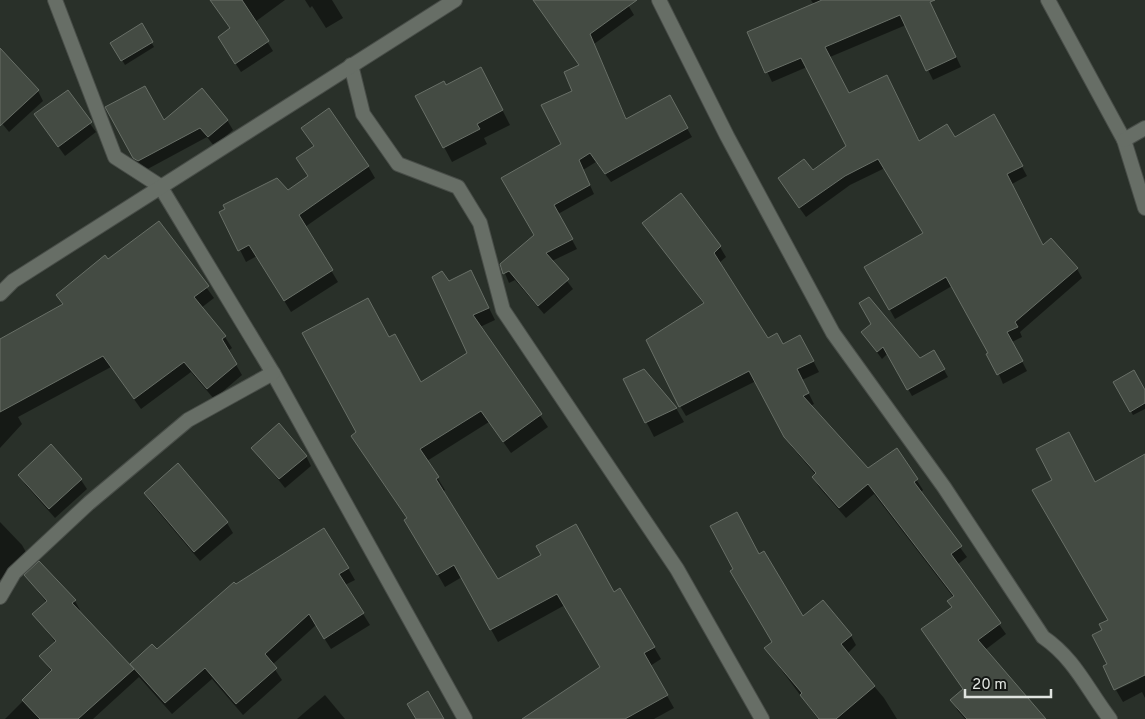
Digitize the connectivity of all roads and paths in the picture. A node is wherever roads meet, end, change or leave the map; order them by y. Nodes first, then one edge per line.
1 (55, 0) edge
2 (455, 0) edge
3 (659, 0) edge
4 (1048, 0) edge
5 (351, 65) junction
6 (1145, 128) edge
7 (1124, 140) junction
8 (160, 186) junction
9 (1145, 208) edge
10 (0, 294) edge
11 (273, 373) junction
12 (0, 597) edge
13 (465, 719) edge
14 (762, 719) edge
15 (1110, 719) edge

1 - 8 street
2 - 5 street
3 - 15 street
4 - 7 street
5 - 8 street
5 - 14 street
6 - 7 street
7 - 9 street
8 - 10 street
8 - 11 street
11 - 12 street
11 - 13 street

